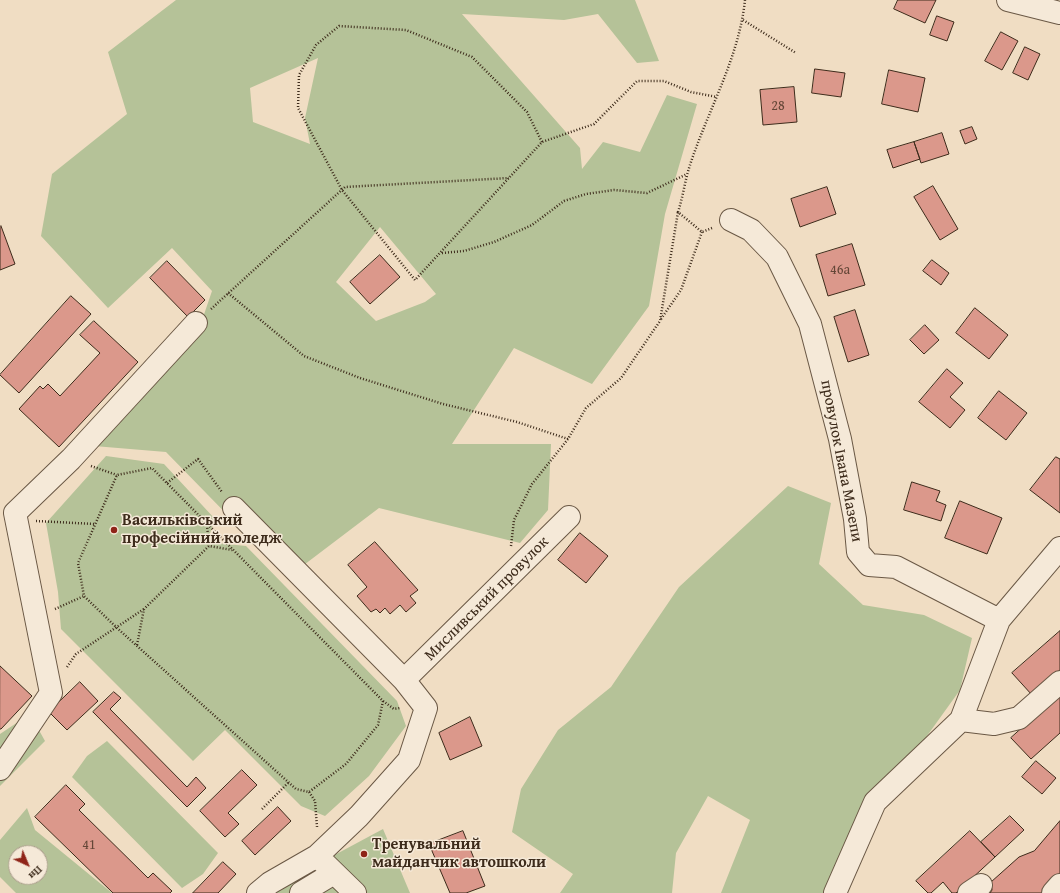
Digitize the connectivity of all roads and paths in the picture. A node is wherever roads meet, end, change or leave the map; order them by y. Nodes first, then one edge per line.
1 (745, 0) edge
2 (1008, 0) edge
3 (1060, 13) edge
4 (743, 20) junction
5 (796, 53) dead end
6 (717, 97) junction
7 (542, 142) junction
8 (688, 174) junction
9 (510, 178) junction
10 (342, 190) junction
11 (678, 212) junction
12 (731, 220) joint
13 (702, 232) junction
14 (442, 253) junction
15 (228, 293) junction
16 (660, 321) junction
17 (196, 323) joint
18 (568, 439) junction
19 (167, 483) junction
20 (234, 508) joint
21 (15, 513) junction
22 (569, 517) dead end
23 (95, 524) junction
24 (207, 524) junction
25 (209, 546) junction
26 (1060, 548) edge
27 (233, 550) junction
28 (512, 575) junction
29 (84, 596) junction
30 (144, 609) junction
31 (36, 617) junction
32 (999, 620) junction
33 (116, 627) junction
34 (137, 646) junction
35 (404, 680) junction
36 (1060, 682) edge
37 (51, 693) junction
38 (961, 720) junction
39 (0, 769) edge
40 (289, 782) junction
41 (309, 792) junction
42 (262, 809) dead end
43 (320, 854) junction
44 (334, 873) junction
45 (1060, 885) edge
46 (258, 893) edge
47 (301, 893) edge
48 (355, 893) edge
49 (835, 893) edge
50 (1053, 893) edge

1 - 4 path
2 - 3 street
4 - 5 path
4 - 6 path
6 - 7 path
6 - 8 path
7 - 9 path
7 - 10 path
8 - 11 path
8 - 14 path
9 - 10 path
9 - 14 path
10 - 14 path
10 - 15 path
11 - 13 path
11 - 16 path
12 - 13 path
12 - 32 street, провулок Івана Мазепи
13 - 16 path
15 - 17 path
15 - 18 path
16 - 18 path
17 - 21 street
18 - 28 path
19 - 20 path
19 - 23 path
19 - 24 path
20 - 35 street
21 - 23 path
21 - 31 street
22 - 28 street, Мисливський провулок
23 - 29 path
24 - 25 path
24 - 27 path
25 - 27 path
25 - 30 path
26 - 32 street
27 - 41 path
28 - 35 street, Мисливський провулок
29 - 31 path
29 - 33 path
30 - 33 path
30 - 34 path
31 - 37 street
32 - 38 street
33 - 34 path
33 - 37 path
34 - 40 path
35 - 43 street
36 - 38 street
37 - 39 street
38 - 49 street
40 - 41 path
40 - 42 path
41 - 43 path
43 - 44 street
43 - 46 street
44 - 47 street
44 - 48 street
45 - 50 street

